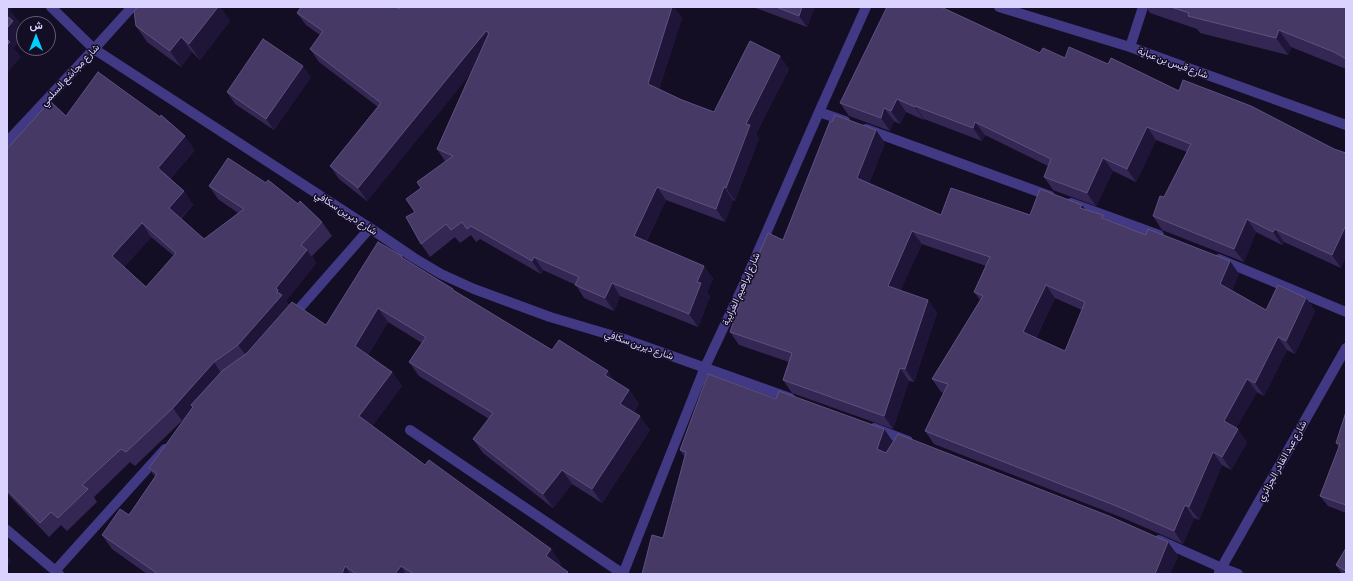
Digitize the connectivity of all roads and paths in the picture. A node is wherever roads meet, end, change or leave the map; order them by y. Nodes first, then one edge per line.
1 (51, 7) edge
2 (132, 7) edge
3 (866, 7) edge
4 (999, 7) edge
5 (1143, 7) edge
6 (1130, 47) junction
7 (94, 49) junction
8 (819, 112) junction
9 (1346, 125) edge
10 (7, 142) edge
11 (370, 228) junction
12 (1170, 239) edge
13 (1211, 256) edge
14 (1346, 312) edge
15 (283, 328) edge
16 (1346, 348) edge
17 (705, 367) junction
18 (801, 402) edge
19 (867, 426) edge
20 (410, 430) dead end
21 (170, 444) edge
22 (918, 444) edge
23 (7, 530) edge
24 (1147, 535) edge
25 (1220, 571) edge
26 (57, 572) edge
27 (623, 574) edge
28 (1238, 574) edge

1 - 7 street, شارع ديرين سكافي
2 - 7 street, شارع مجاشع السلمي
3 - 8 street, شارع إبراهيم الغرايبة
4 - 6 street, شارع قيس بن عباية
5 - 6 street
6 - 9 street, شارع قيس بن عباية
7 - 10 street, شارع مجاشع السلمي
7 - 11 street, شارع ديرين سكافي
8 - 12 street
8 - 17 street, شارع إبراهيم الغرايبة
11 - 15 street
11 - 17 street, شارع ديرين سكافي
13 - 14 street
16 - 25 street, شارع عبد القادر الجزائري
17 - 18 street, شارع ديرين سكافي
17 - 27 street, شارع إبراهيم الغرايبة
19 - 22 street
20 - 27 street
21 - 26 street
23 - 26 street
24 - 25 street
25 - 28 street

